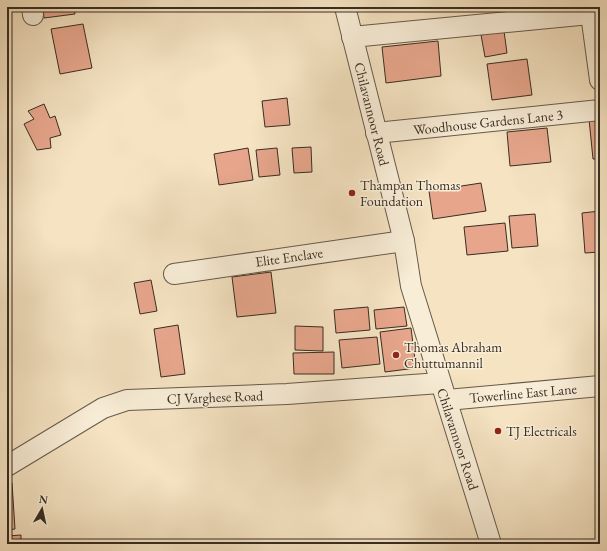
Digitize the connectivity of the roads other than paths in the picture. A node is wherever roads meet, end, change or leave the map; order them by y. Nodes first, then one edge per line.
1 (345, 7) edge
2 (594, 11) edge
3 (352, 37) junction
4 (600, 80) edge
5 (600, 110) edge
6 (376, 133) junction
7 (404, 241) junction
8 (174, 274) dead end
9 (600, 386) edge
10 (444, 391) junction
11 (7, 466) edge
12 (491, 544) edge

1 - 3 street, Chilavannoor Road
2 - 3 street
2 - 4 street
3 - 6 street, Chilavannoor Road
5 - 6 street, Woodhouse Gardens Lane 3
6 - 7 street, Chilavannoor Road
7 - 8 street, Elite Enclave
7 - 10 street, Chilavannoor Road
9 - 10 street, Towerline East Lane
10 - 11 street, CJ Varghese Road
10 - 12 street, Chilavannoor Road

